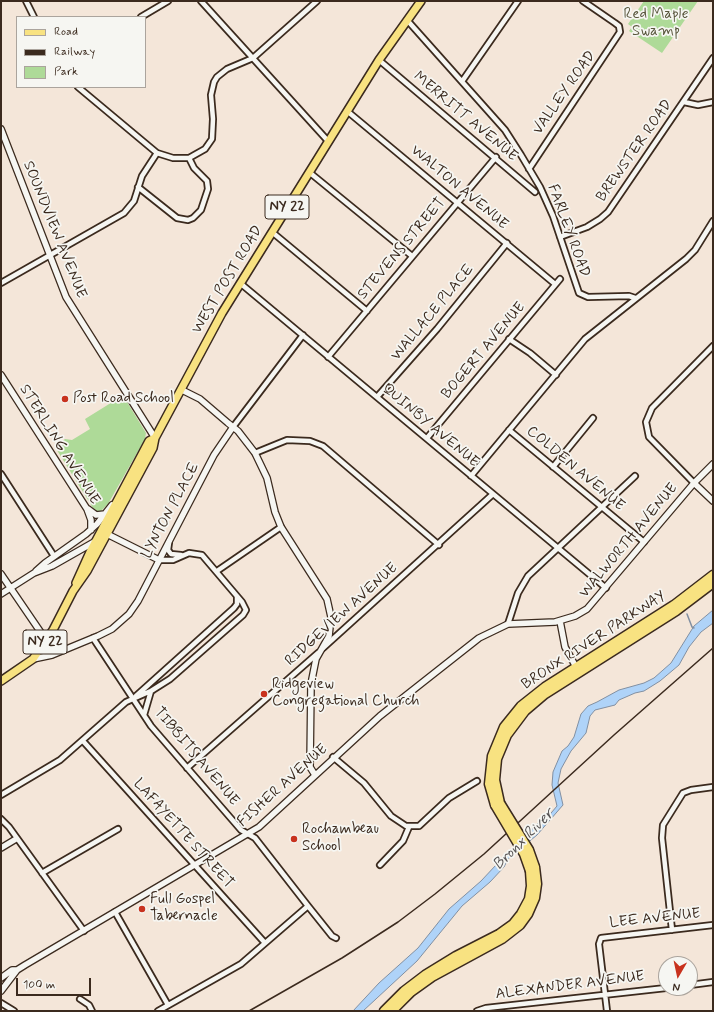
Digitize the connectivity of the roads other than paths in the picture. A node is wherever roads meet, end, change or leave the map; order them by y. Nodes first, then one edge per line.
1 (26, 1) edge
2 (168, 1) edge
3 (201, 1) edge
4 (317, 1) edge
5 (421, 1) edge
6 (518, 1) edge
7 (583, 1) edge
8 (34, 16) edge
9 (143, 16) edge
10 (408, 19) junction
11 (253, 58) junction
12 (713, 58) edge
13 (379, 60) junction
14 (463, 80) junction
15 (79, 88) edge
16 (684, 102) junction
17 (713, 102) edge
18 (347, 111) junction
19 (1, 129) edge
20 (328, 141) junction
21 (157, 153) junction
22 (189, 158) junction
23 (496, 158) junction
24 (528, 169) junction
25 (309, 172) junction
26 (138, 187) junction
27 (535, 192) dead end
28 (457, 202) junction
29 (713, 221) edge
30 (272, 232) junction
31 (560, 237) junction
32 (507, 243) junction
33 (49, 255) junction
34 (412, 256) junction
35 (560, 279) dead end
36 (1, 283) edge
37 (240, 283) junction
38 (555, 284) junction
39 (635, 298) junction
40 (367, 311) junction
41 (303, 335) junction
42 (509, 340) junction
43 (713, 346) edge
44 (328, 356) junction
45 (1, 375) edge
46 (556, 375) junction
47 (182, 390) junction
48 (377, 397) junction
49 (593, 418) dead end
50 (233, 427) junction
51 (509, 430) junction
52 (155, 438) junction
53 (427, 438) junction
54 (255, 453) junction
55 (713, 464) edge
56 (553, 467) junction
57 (1, 474) edge
58 (471, 476) junction
59 (635, 476) dead end
60 (694, 483) junction
61 (123, 490) junction
62 (493, 494) junction
63 (713, 501) edge
64 (602, 507) junction
65 (87, 509) junction
66 (106, 513) junction
67 (281, 527) junction
68 (91, 530) junction
69 (106, 534) junction
70 (170, 540) junction
71 (96, 541) junction
72 (644, 542) junction
73 (439, 545) junction
74 (558, 548) junction
75 (185, 554) junction
76 (54, 556) junction
77 (159, 560) junction
78 (217, 571) junction
79 (34, 573) junction
80 (1, 574) edge
81 (713, 575) edge
82 (713, 583) edge
83 (11, 588) junction
84 (606, 588) junction
85 (73, 591) junction
86 (1, 594) edge
87 (237, 597) junction
88 (560, 621) junction
89 (508, 624) junction
90 (93, 638) junction
91 (46, 640) junction
92 (322, 650) junction
93 (33, 659) junction
94 (576, 667) junction
95 (1, 681) edge
96 (153, 689) junction
97 (133, 699) junction
98 (144, 715) junction
99 (82, 741) junction
100 (334, 757) junction
101 (187, 768) junction
102 (315, 775) junction
103 (477, 781) dead end
104 (713, 787) edge
105 (1, 795) edge
106 (497, 804) junction
107 (1, 819) edge
108 (409, 827) junction
109 (118, 829) dead end
110 (249, 834) junction
111 (16, 839) junction
112 (1, 848) edge
113 (380, 864) dead end
114 (195, 866) junction
115 (533, 869) junction
116 (42, 873) junction
117 (308, 906) junction
118 (115, 912) junction
119 (713, 925) edge
120 (84, 930) junction
121 (672, 930) junction
122 (336, 938) dead end
123 (265, 944) junction
124 (17, 970) junction
125 (1, 978) edge
126 (713, 982) edge
127 (698, 984) edge
128 (658, 989) edge
129 (1, 990) edge
130 (605, 995) junction
131 (80, 999) dead end
132 (1, 1003) edge
133 (168, 1005) junction
134 (14, 1011) edge
135 (92, 1011) edge
136 (158, 1011) edge
137 (384, 1011) edge
138 (392, 1011) edge
139 (477, 1011) edge
140 (607, 1011) edge

1 - 8 street
2 - 9 street
3 - 11 street
4 - 11 street
5 - 10 main road, NY 22
6 - 14 street
7 - 24 street, VALLEY ROAD
10 - 13 main road, WEST POST ROAD / NY 22
10 - 14 street, FARLEY ROAD
11 - 20 street
11 - 22 street
12 - 16 street, BREWSTER ROAD
13 - 18 main road, WEST POST ROAD / NY 22
13 - 23 street, MERRITT AVENUE
14 - 24 street, FARLEY ROAD
15 - 21 street
16 - 17 street
16 - 31 street, BREWSTER ROAD
18 - 20 main road, WEST POST ROAD / NY 22
18 - 28 street, WALTON AVENUE
19 - 33 street, SOUNDVIEW AVENUE
20 - 25 main road, WEST POST ROAD / NY 22
21 - 22 street
21 - 26 street
22 - 26 street
23 - 27 street, MERRITT AVENUE
23 - 28 street, STEVENS STREET
24 - 31 street, FARLEY ROAD
25 - 30 main road, WEST POST ROAD / NY 22
25 - 34 street
26 - 33 street
28 - 32 street, WALTON AVENUE
28 - 34 street, STEVENS STREET
29 - 39 street
30 - 37 main road, WEST POST ROAD / NY 22
30 - 40 street
31 - 39 street, FARLEY ROAD
32 - 38 street, WALTON AVENUE
32 - 48 street, WALLACE PLACE
33 - 36 street
33 - 52 street, SOUNDVIEW AVENUE
34 - 40 street, STEVENS STREET
35 - 38 street, BOGERT AVENUE
37 - 41 street, QUINBY AVENUE
37 - 47 main road, WEST POST ROAD / NY 22
38 - 42 street, BOGERT AVENUE
39 - 46 street
40 - 44 street, STEVENS STREET
41 - 44 street, QUINBY AVENUE
41 - 50 street, LYNTON PLACE
42 - 46 street
42 - 53 street, BOGERT AVENUE
43 - 60 street
44 - 48 street, QUINBY AVENUE
45 - 65 street, STERLING AVENUE
46 - 51 street
47 - 50 street
47 - 52 main road, WEST POST ROAD / NY 22
48 - 53 street, QUINBY AVENUE
49 - 56 street
50 - 54 street
50 - 70 street, LYNTON PLACE
51 - 56 street, COLDEN AVENUE
51 - 58 street
52 - 61 main road, WEST POST ROAD / NY 22
52 - 69 main road, WEST POST ROAD / NY 22
53 - 58 street, QUINBY AVENUE
54 - 67 street
54 - 73 street
55 - 60 street, WALWORTH AVENUE
56 - 64 street, COLDEN AVENUE
57 - 76 street
58 - 62 street, QUINBY AVENUE
59 - 64 street
60 - 63 street
60 - 72 street, WALWORTH AVENUE
61 - 66 street
61 - 71 main road, WEST POST ROAD / NY 22
62 - 73 street, RIDGEVIEW AVENUE
62 - 74 street, QUINBY AVENUE
64 - 72 street, COLDEN AVENUE
64 - 74 street
65 - 66 street
65 - 68 street, STERLING AVENUE
66 - 68 street
67 - 78 street
67 - 92 street
68 - 76 street
69 - 71 street
69 - 77 street
69 - 85 main road, WEST POST ROAD / NY 22
70 - 75 street
70 - 77 street, LYNTON PLACE
71 - 79 street
71 - 85 main road, WEST POST ROAD / NY 22
72 - 84 street, WALWORTH AVENUE
73 - 92 street, RIDGEVIEW AVENUE
74 - 84 street, QUINBY AVENUE
74 - 89 street
75 - 77 street
75 - 78 street
76 - 79 street
77 - 90 street, LYNTON PLACE
78 - 87 street
79 - 83 street
80 - 83 street
81 - 94 highway, BRONX RIVER PARKWAY
82 - 106 highway, BRONX RIVER PARKWAY
83 - 86 street
83 - 91 street
84 - 88 street, WALWORTH AVENUE
85 - 91 main road, WEST POST ROAD / NY 22
87 - 96 street
87 - 97 street
88 - 89 street, WALWORTH AVENUE
88 - 94 street
89 - 100 street, FISHER AVENUE
90 - 93 street, LYNTON PLACE
90 - 97 street, TIBBITS AVENUE
91 - 93 main road, WEST POST ROAD / NY 22
92 - 101 street, RIDGEVIEW AVENUE
92 - 102 street
93 - 95 main road, WEST POST ROAD / NY 22
94 - 106 highway, BRONX RIVER PARKWAY
96 - 97 street
96 - 98 street
97 - 98 street, TIBBITS AVENUE
97 - 99 street
98 - 101 street, TIBBITS AVENUE
99 - 105 street
99 - 114 street, LAFAYETTE STREET
100 - 102 street, FISHER AVENUE
100 - 108 street
101 - 110 street, TIBBITS AVENUE
102 - 110 street, FISHER AVENUE
103 - 108 street
104 - 121 street
106 - 115 highway, BRONX RIVER PARKWAY, bridge
107 - 111 street
108 - 113 street
109 - 116 street
110 - 114 street, FISHER AVENUE
110 - 117 street, TIBBITS AVENUE
111 - 112 street
111 - 116 street
114 - 118 street, FISHER AVENUE
114 - 123 street, LAFAYETTE STREET
115 - 137 highway, BRONX RIVER PARKWAY
115 - 138 highway, BRONX RIVER PARKWAY
116 - 120 street
117 - 122 street, TIBBITS AVENUE
117 - 123 street
118 - 120 street, FISHER AVENUE
118 - 133 street
119 - 121 street, LEE AVENUE
120 - 124 street, FISHER AVENUE
121 - 130 street, LEE AVENUE
123 - 133 street
124 - 125 street, FISHER AVENUE
124 - 129 street, FISHER AVENUE
126 - 127 street
128 - 130 street, ALEXANDER AVENUE
130 - 139 street, ALEXANDER AVENUE
130 - 140 street
131 - 135 street
132 - 134 street
133 - 136 street

